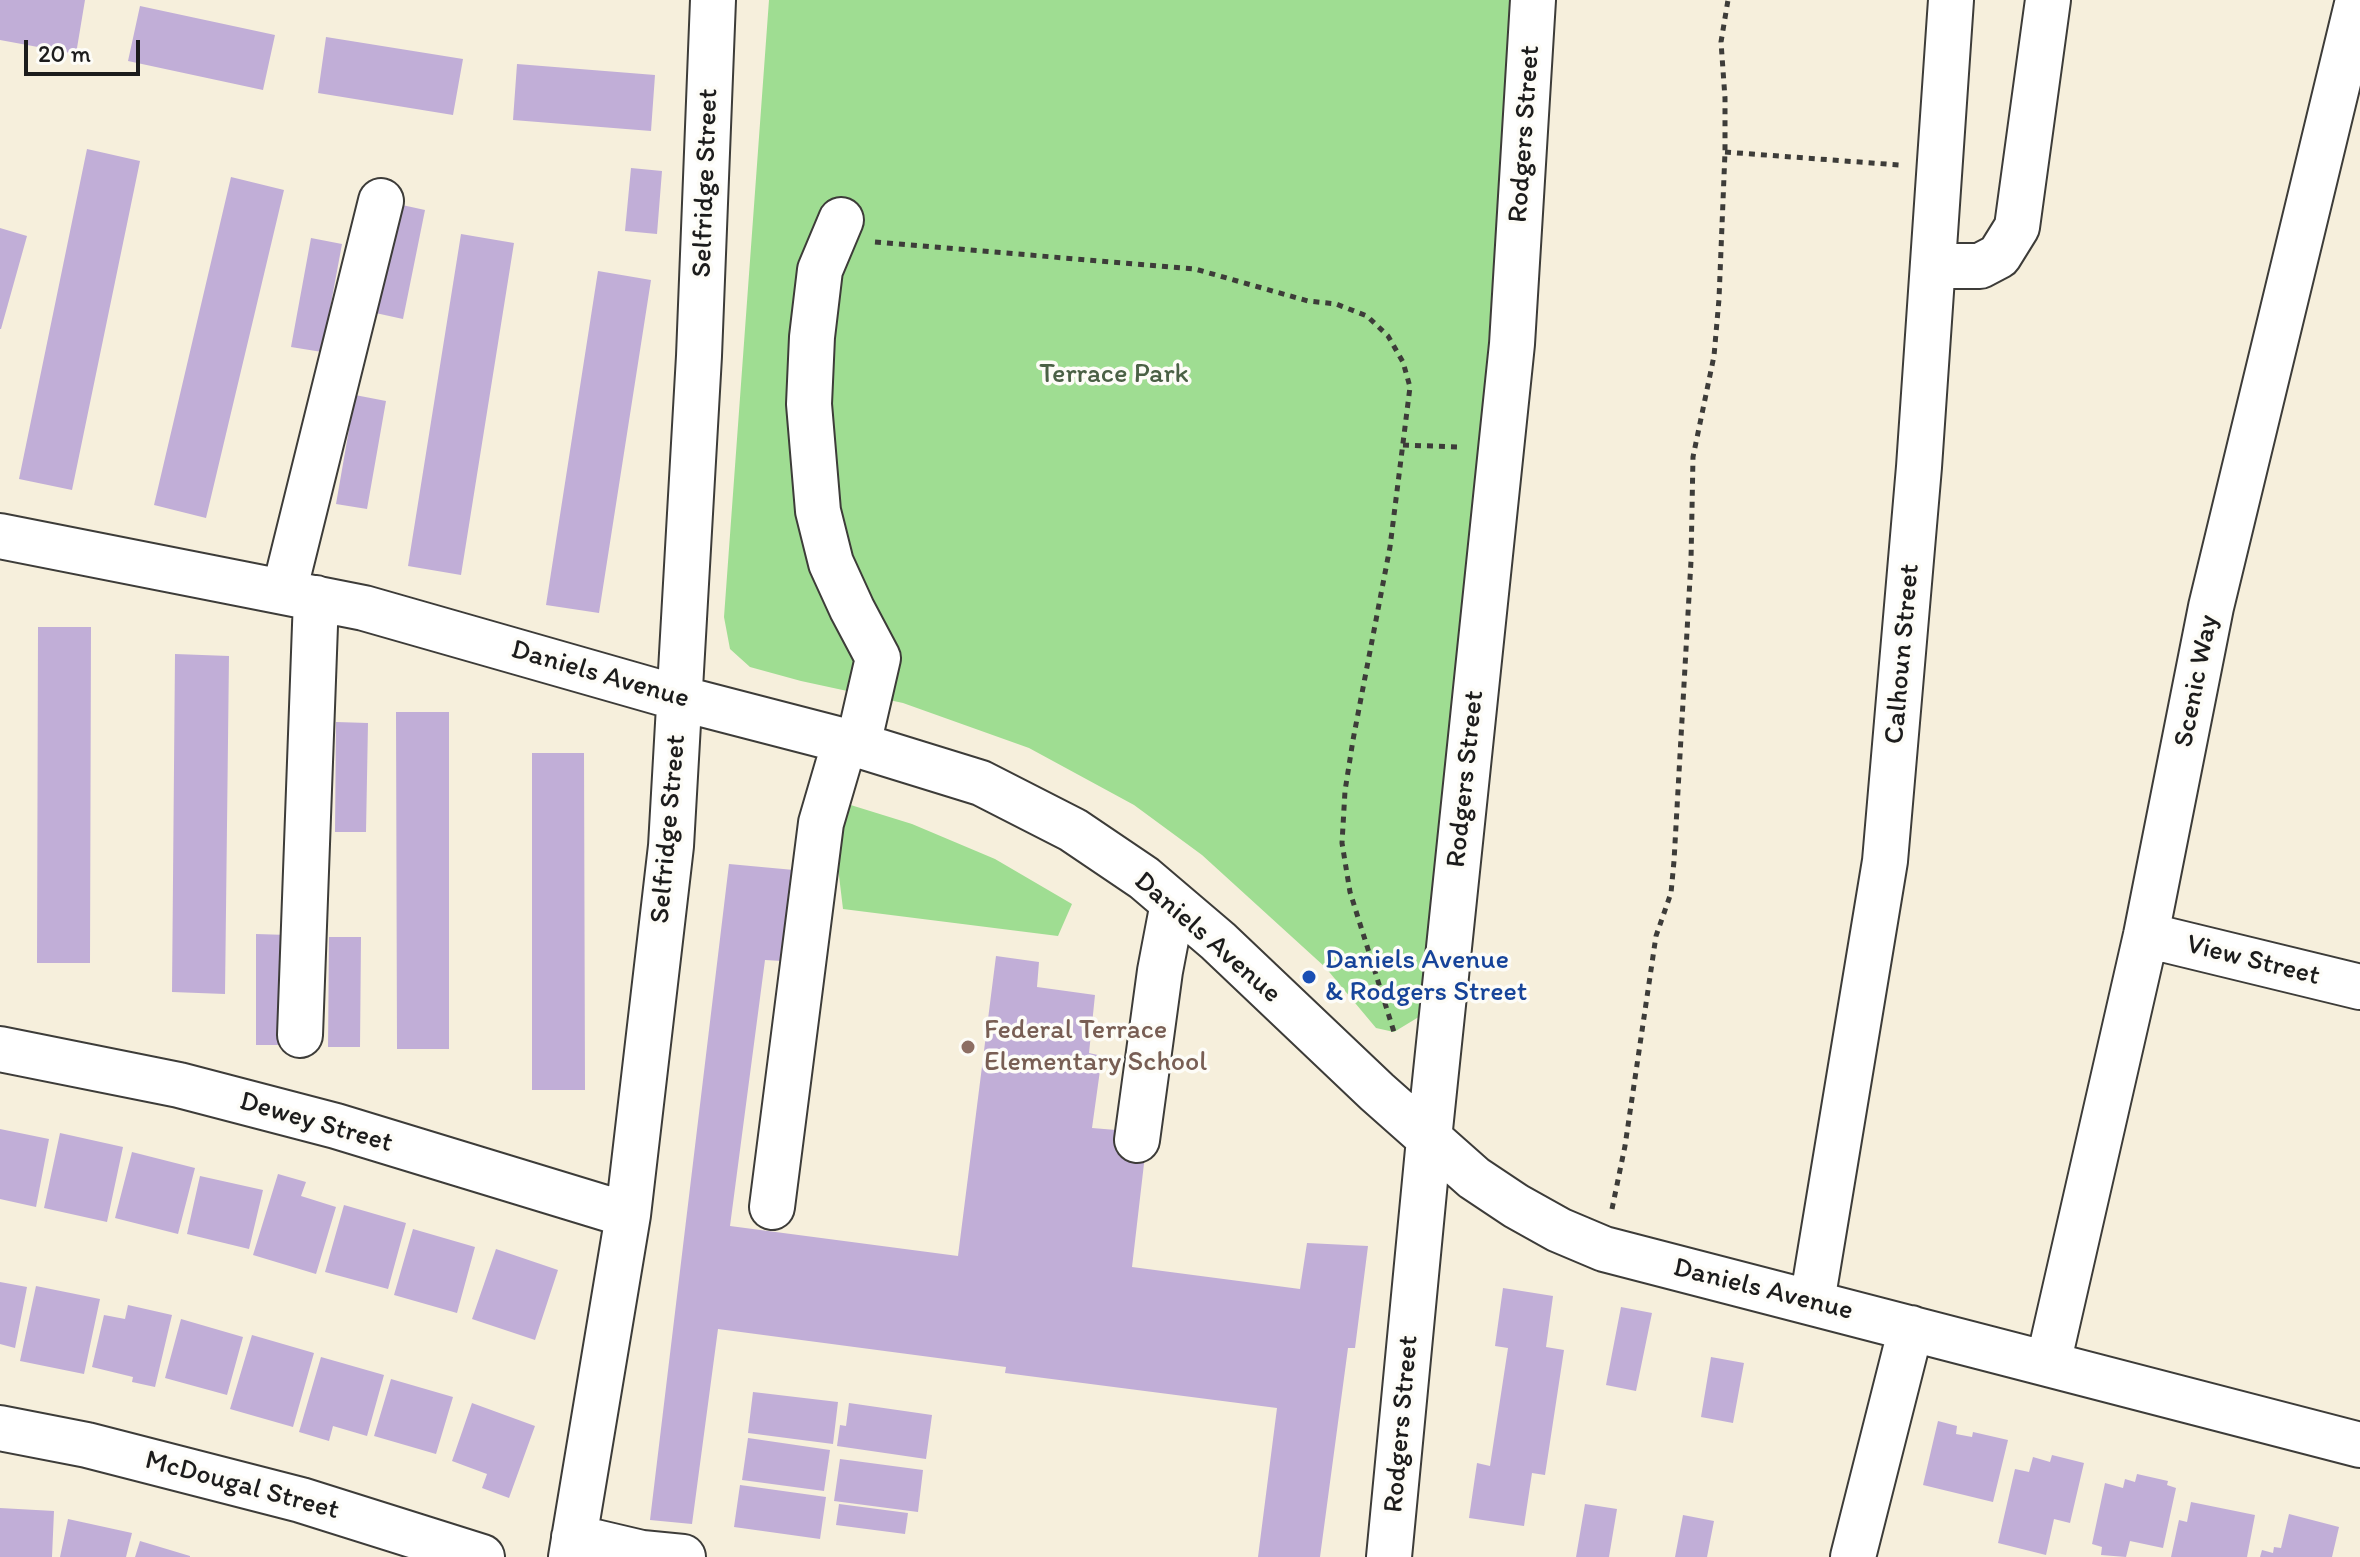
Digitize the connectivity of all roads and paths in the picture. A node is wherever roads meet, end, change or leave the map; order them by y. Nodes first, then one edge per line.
1 (713, 0) edge
2 (1533, 0) edge
3 (1728, 0) edge
4 (1951, 0) edge
5 (2048, 0) edge
6 (2358, 0) edge
7 (1725, 152) junction
8 (1940, 168) junction
9 (381, 201) dead end
10 (837, 229) joint
11 (1933, 266) junction
12 (1403, 445) junction
13 (1452, 446) dead end
14 (0, 536) edge
15 (300, 595) junction
16 (679, 698) junction
17 (851, 743) junction
18 (1173, 903) junction
19 (2146, 935) junction
20 (2360, 987) edge
21 (1394, 1032) dead end
22 (300, 1035) dead end
23 (0, 1049) edge
24 (1429, 1139) junction
25 (1137, 1140) dead end
26 (772, 1207) dead end
27 (628, 1215) junction
28 (1604, 1249) junction
29 (1812, 1302) junction
30 (1911, 1328) junction
31 (2048, 1364) junction
32 (0, 1428) edge
33 (2360, 1445) edge
34 (572, 1547) edge
35 (482, 1557) edge
36 (683, 1557) edge
37 (1389, 1557) edge
38 (1853, 1557) edge

1 - 16 street, Selfridge Street
2 - 24 street, Rodgers Street
3 - 7 path
4 - 8 street, Calhoun Street
5 - 11 street
6 - 19 street, Scenic Way
7 - 8 path
7 - 28 path
8 - 11 street, Calhoun Street
9 - 15 street
10 - 12 path
10 - 17 street
11 - 29 street, Calhoun Street
12 - 13 path
12 - 21 path
14 - 15 street, Daniels Avenue
15 - 16 street, Daniels Avenue
15 - 22 street
16 - 17 street, Daniels Avenue
16 - 27 street, Selfridge Street
17 - 18 street, Daniels Avenue
17 - 26 street
18 - 24 street, Daniels Avenue
18 - 25 street
19 - 20 street, View Street
19 - 31 street, Scenic Way
23 - 27 street, Dewey Street
24 - 28 street, Daniels Avenue
24 - 37 street, Rodgers Street
27 - 34 street, Selfridge Street
28 - 29 street, Daniels Avenue
29 - 30 street, Daniels Avenue
30 - 31 street, Daniels Avenue
30 - 38 street
31 - 33 street, Daniels Avenue
32 - 35 street, McDougal Street
34 - 36 street

